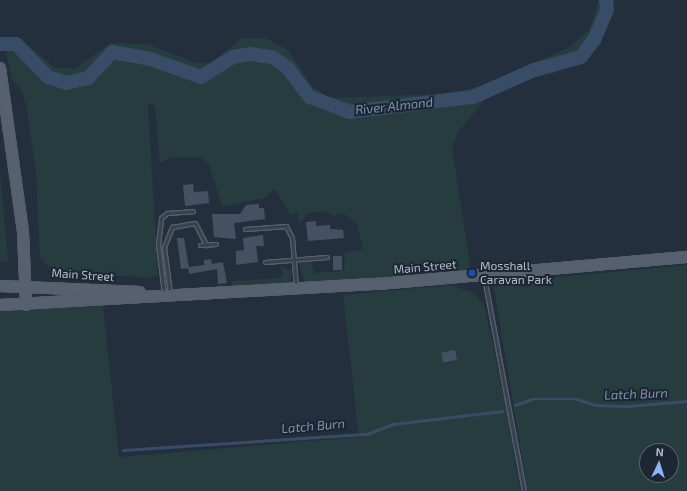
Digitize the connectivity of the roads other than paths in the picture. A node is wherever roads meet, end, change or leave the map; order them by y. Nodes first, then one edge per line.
1 (0, 68) edge
2 (193, 211) dead end
3 (245, 229) dead end
4 (216, 244) dead end
5 (200, 245) dead end
6 (206, 245) junction
7 (327, 257) dead end
8 (687, 257) edge
9 (265, 262) dead end
10 (294, 262) junction
11 (484, 275) junction
12 (27, 284) junction
13 (0, 286) edge
14 (296, 289) junction
15 (167, 294) junction
16 (26, 300) junction
17 (0, 304) edge
18 (524, 491) edge

1 - 12 main road
2 - 15 lane
3 - 10 lane
4 - 6 lane
5 - 6 lane
6 - 15 lane
7 - 10 lane
8 - 11 main road, Main Street
9 - 10 lane
10 - 14 lane
11 - 14 main road, Main Street
11 - 18 lane
12 - 13 main road, Main Street
12 - 15 main road, Main Street
12 - 16 main road
14 - 15 main road, Main Street
15 - 16 main road, Main Street
16 - 17 main road, Main Street

